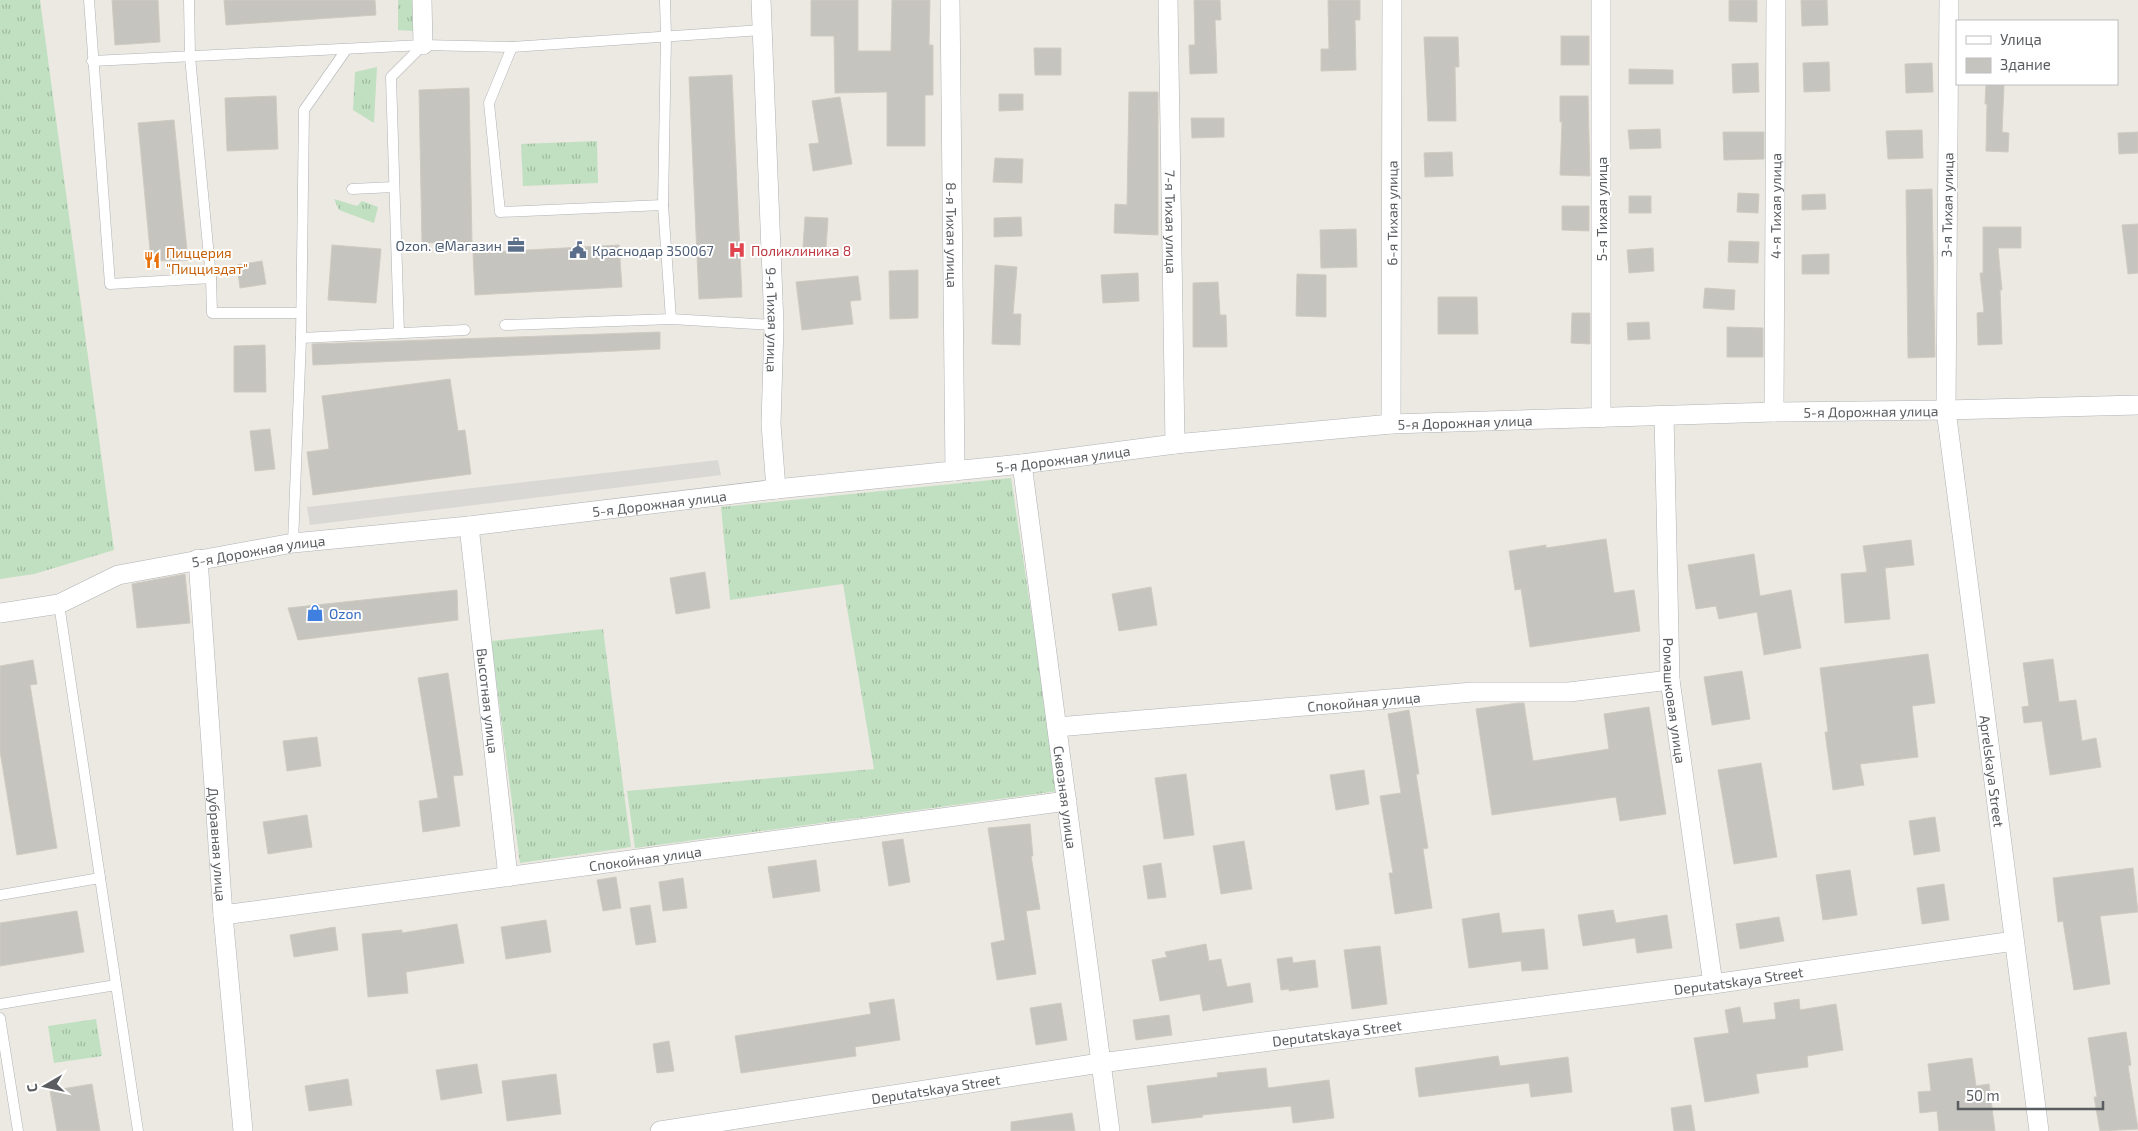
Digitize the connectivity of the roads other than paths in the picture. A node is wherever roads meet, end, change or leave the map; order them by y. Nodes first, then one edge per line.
1 (89, 0) edge
2 (189, 0) edge
3 (422, 0) edge
4 (665, 0) edge
5 (762, 0) edge
6 (950, 0) edge
7 (1168, 0) edge
8 (1392, 0) edge
9 (1601, 0) edge
10 (1776, 0) edge
11 (1950, 0) edge
12 (762, 30) junction
13 (666, 38) junction
14 (423, 45) junction
15 (512, 47) junction
16 (346, 50) junction
17 (190, 57) junction
18 (92, 61) junction
19 (394, 187) junction
20 (352, 189) dead end
21 (663, 205) junction
22 (211, 278) junction
23 (300, 313) junction
24 (671, 319) junction
25 (505, 325) dead end
26 (774, 325) junction
27 (465, 330) dead end
28 (399, 333) junction
29 (301, 338) junction
30 (2138, 405) edge
31 (1946, 410) junction
32 (1774, 412) junction
33 (1664, 416) junction
34 (1600, 418) junction
35 (1391, 424) junction
36 (1175, 444) junction
37 (1022, 464) junction
38 (955, 471) junction
39 (776, 489) junction
40 (469, 526) junction
41 (293, 543) junction
42 (198, 559) junction
43 (58, 604) junction
44 (0, 613) edge
45 (1670, 680) junction
46 (1057, 728) junction
47 (1067, 801) junction
48 (508, 877) junction
49 (100, 878) junction
50 (0, 895) edge
51 (223, 915) junction
52 (2014, 940) junction
53 (1713, 984) junction
54 (116, 985) junction
55 (0, 1004) edge
56 (0, 1018) edge
57 (1100, 1064) junction
58 (18, 1131) edge
59 (138, 1131) edge
60 (243, 1131) edge
61 (660, 1131) edge
62 (1110, 1131) edge
63 (2039, 1131) edge

1 - 18 lane
2 - 17 lane
3 - 14 street
4 - 13 lane
5 - 12 street, 9-я Тихая улица
6 - 38 street, 8-я Тихая улица
7 - 36 street, 7-я Тихая улица
8 - 35 street, 6-я Тихая улица
9 - 34 street, 5-я Тихая улица
10 - 32 street, 4-я Тихая улица
11 - 31 street, 3-я Тихая улица
12 - 13 lane
12 - 26 street, 9-я Тихая улица
13 - 15 lane
13 - 21 lane
14 - 15 lane
14 - 16 lane
14 - 19 lane
15 - 21 lane
16 - 17 lane
16 - 23 lane
17 - 18 lane
17 - 22 lane
18 - 22 lane
19 - 20 lane
19 - 28 lane
21 - 24 lane
22 - 23 lane
23 - 29 lane
24 - 25 lane
24 - 26 lane
26 - 39 street, 9-я Тихая улица
27 - 28 lane
28 - 29 lane
29 - 41 lane
30 - 31 street, 5-я Дорожная улица
31 - 32 street, 5-я Дорожная улица
31 - 52 street, Aprelskaya Street
32 - 33 street, 5-я Дорожная улица
33 - 34 street, 5-я Дорожная улица
33 - 45 street, Ромашковая улица
34 - 35 street, 5-я Дорожная улица
35 - 36 street, 5-я Дорожная улица
36 - 37 street, 5-я Дорожная улица
37 - 38 street, 5-я Дорожная улица
37 - 46 street, Сквозная улица
38 - 39 street, 5-я Дорожная улица
39 - 40 street, 5-я Дорожная улица
40 - 41 street, 5-я Дорожная улица
40 - 48 street, Высотная улица
41 - 42 street, 5-я Дорожная улица
42 - 43 street, 5-я Дорожная улица
42 - 51 street, Дубравная улица
43 - 44 street, 5-я Дорожная улица
43 - 49 lane
45 - 46 street, Спокойная улица
45 - 53 street, Ромашковая улица
46 - 47 street, Сквозная улица
47 - 48 street, Спокойная улица
47 - 57 street, Сквозная улица
48 - 51 street, Спокойная улица
49 - 50 lane
49 - 54 lane
51 - 60 street, Дубравная улица
52 - 53 street, Deputatskaya Street
52 - 63 street, Aprelskaya Street
53 - 57 street, Deputatskaya Street
54 - 55 lane
54 - 59 lane
56 - 58 lane
57 - 61 street, Deputatskaya Street
57 - 62 street, Сквозная улица

